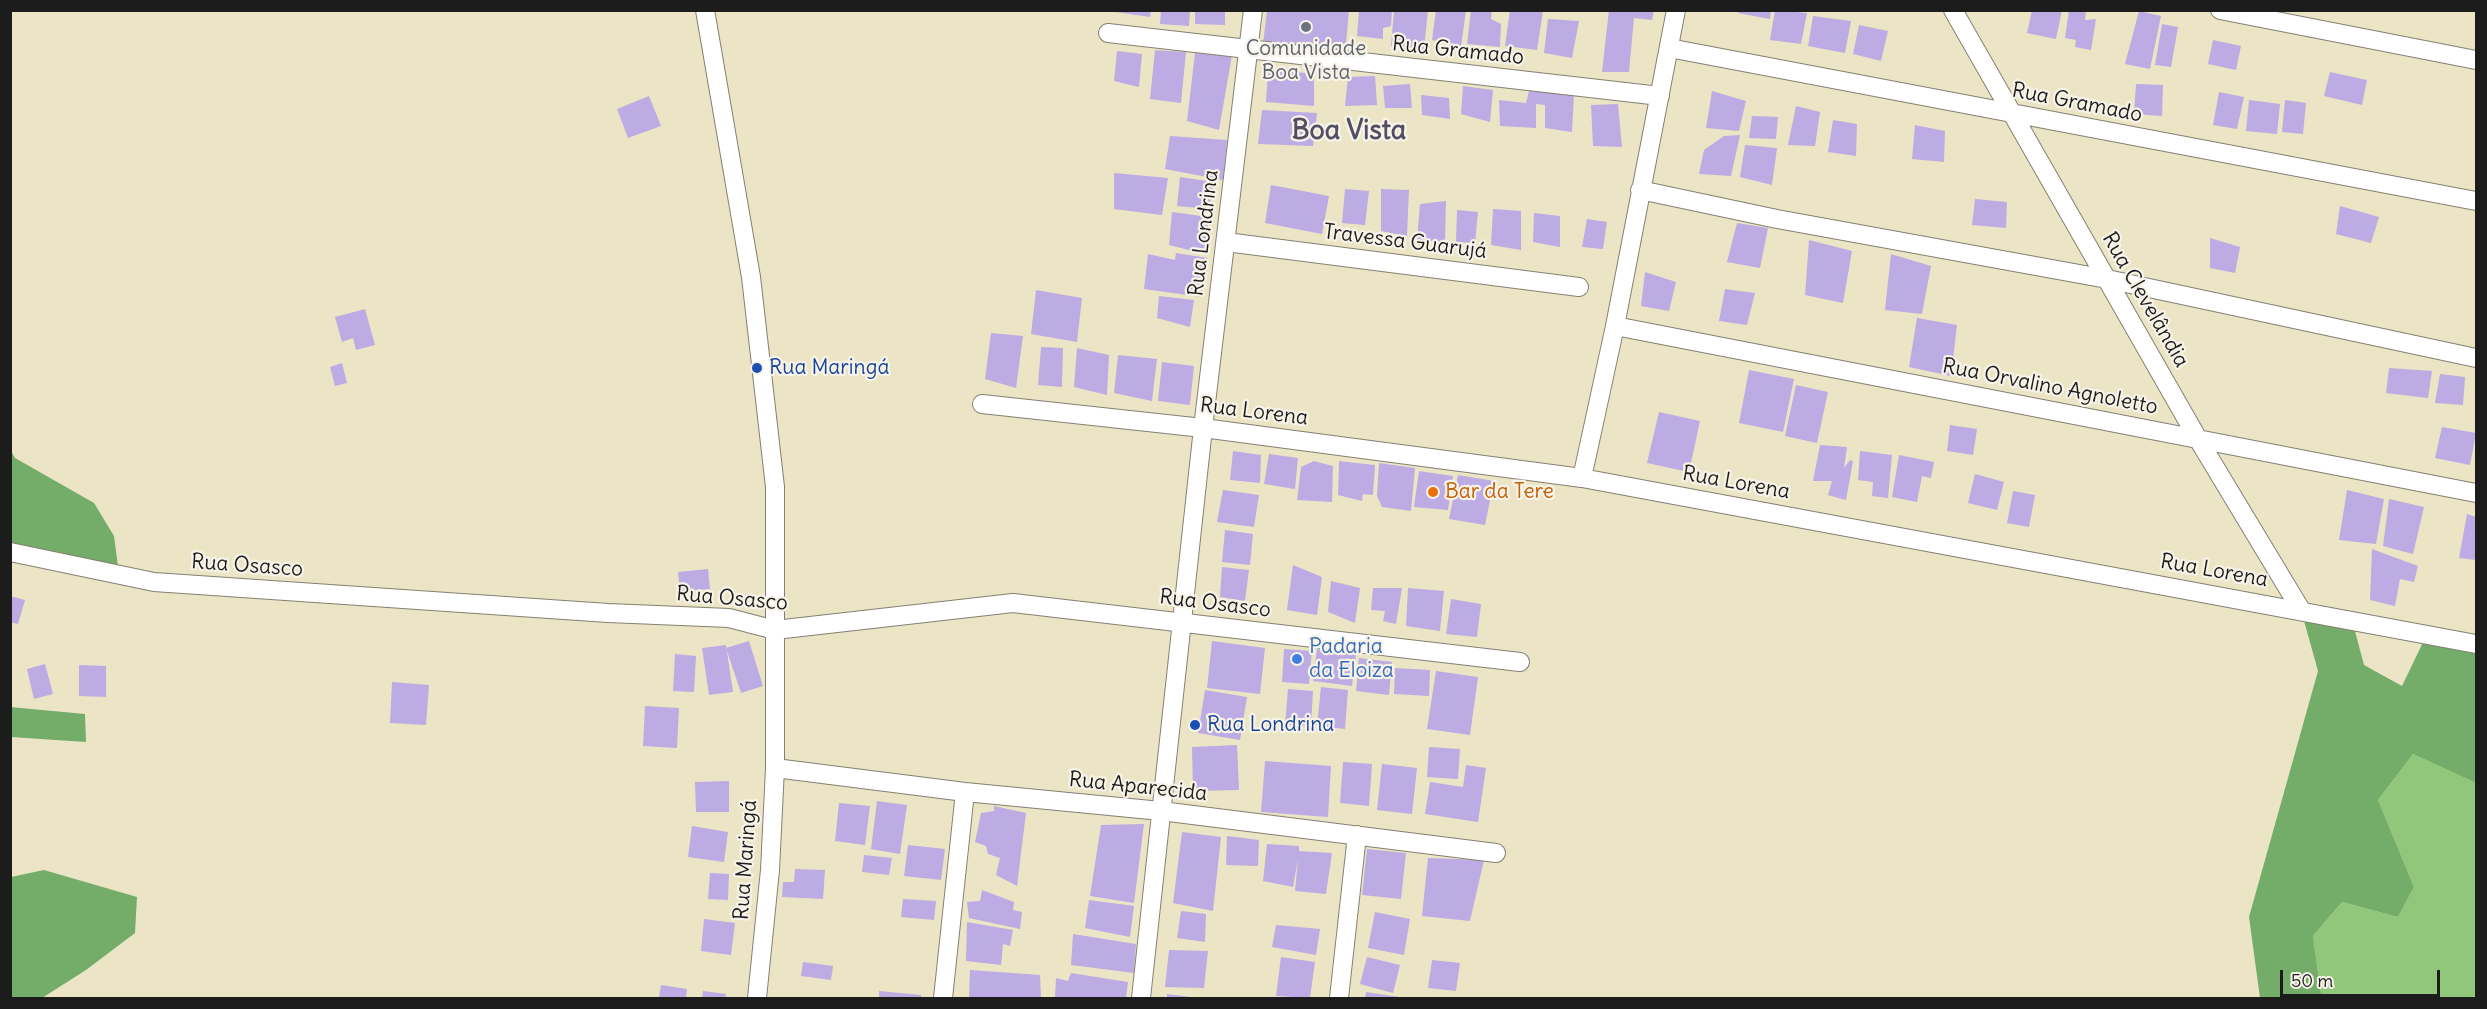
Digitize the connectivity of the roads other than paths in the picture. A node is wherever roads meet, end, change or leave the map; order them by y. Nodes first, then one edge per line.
1 (705, 10) edge
2 (1253, 10) edge
3 (1676, 10) edge
4 (1953, 10) edge
5 (2220, 10) edge
6 (1108, 33) dead end
7 (1669, 48) junction
8 (1248, 51) junction
9 (2476, 60) edge
10 (1660, 96) junction
11 (2011, 113) junction
12 (1640, 190) junction
13 (2476, 201) edge
14 (1226, 242) junction
15 (2107, 279) junction
16 (1579, 287) dead end
17 (1615, 326) junction
18 (2476, 358) edge
19 (982, 404) dead end
20 (1203, 428) junction
21 (2198, 439) junction
22 (1582, 478) junction
23 (2476, 493) edge
24 (10, 552) edge
25 (2301, 610) junction
26 (1182, 623) junction
27 (775, 630) junction
28 (2476, 644) edge
29 (1520, 662) dead end
30 (775, 768) junction
31 (966, 792) junction
32 (1161, 811) junction
33 (1357, 836) junction
34 (1496, 853) dead end
35 (757, 999) edge
36 (943, 999) edge
37 (1140, 999) edge
38 (1339, 999) edge

1 - 27 street, Rua Maringá
2 - 8 street, Rua Londrina
3 - 7 street
4 - 11 street, Rua Clevelândia
5 - 9 street
6 - 8 street, Rua Gramado
7 - 10 street
7 - 11 street, Rua Gramado
8 - 10 street, Rua Gramado
8 - 14 street, Rua Londrina
10 - 12 street
11 - 13 street, Rua Gramado
11 - 15 street, Rua Clevelândia
12 - 15 street
12 - 17 street
14 - 16 street, Travessa Guarujá
14 - 20 street, Rua Londrina
15 - 18 street
15 - 21 street, Rua Clevelândia
17 - 21 street, Rua Orvalino Agnoletto
17 - 22 street
19 - 20 street, Rua Lorena
20 - 22 street, Rua Lorena
20 - 26 street, Rua Londrina
21 - 23 street, Rua Orvalino Agnoletto
21 - 25 street, Rua Clevelândia
22 - 25 street, Rua Lorena
24 - 27 street, Rua Osasco
25 - 28 street, Rua Lorena
26 - 27 street, Rua Osasco
26 - 29 street, Rua Osasco
26 - 32 street, Rua Londrina
27 - 30 street, Rua Maringá
30 - 31 street, Rua Aparecida
30 - 35 street, Rua Maringá
31 - 32 street, Rua Aparecida
31 - 36 street
32 - 33 street, Rua Aparecida
32 - 37 street, Rua Londrina
33 - 34 street, Rua Aparecida
33 - 38 street

